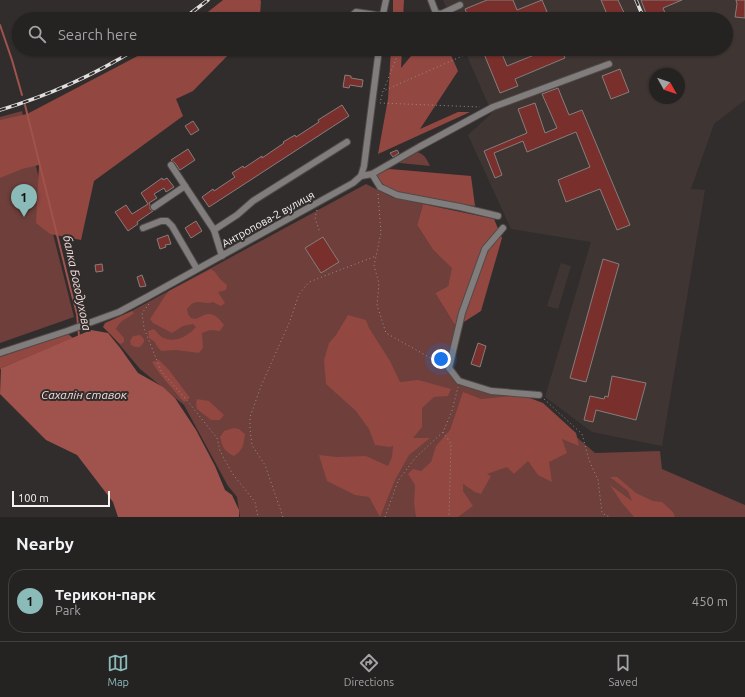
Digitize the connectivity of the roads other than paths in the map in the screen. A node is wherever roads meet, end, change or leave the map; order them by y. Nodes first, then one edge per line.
1 (386, 0) edge
2 (431, 0) edge
3 (460, 5) dead end
4 (384, 12) edge
5 (436, 12) edge
6 (444, 12) edge
7 (378, 56) edge
8 (609, 64) dead end
9 (347, 142) dead end
10 (171, 165) dead end
11 (372, 174) junction
12 (361, 176) junction
13 (185, 186) junction
14 (154, 207) dead end
15 (498, 216) dead end
16 (143, 228) dead end
17 (503, 228) dead end
18 (214, 230) junction
19 (222, 256) junction
20 (197, 269) junction
21 (0, 353) edge
22 (539, 395) road end

1 - 4 street
2 - 5 street
3 - 6 street
7 - 12 street
8 - 11 street
9 - 18 street
10 - 13 street
11 - 12 street
11 - 15 street
12 - 19 street, Антропова-2 вулиця
13 - 14 street
13 - 18 street
16 - 20 street
17 - 22 street
18 - 19 street
19 - 20 street, Антропова-2 вулиця
20 - 21 street, Антропова-2 вулиця

